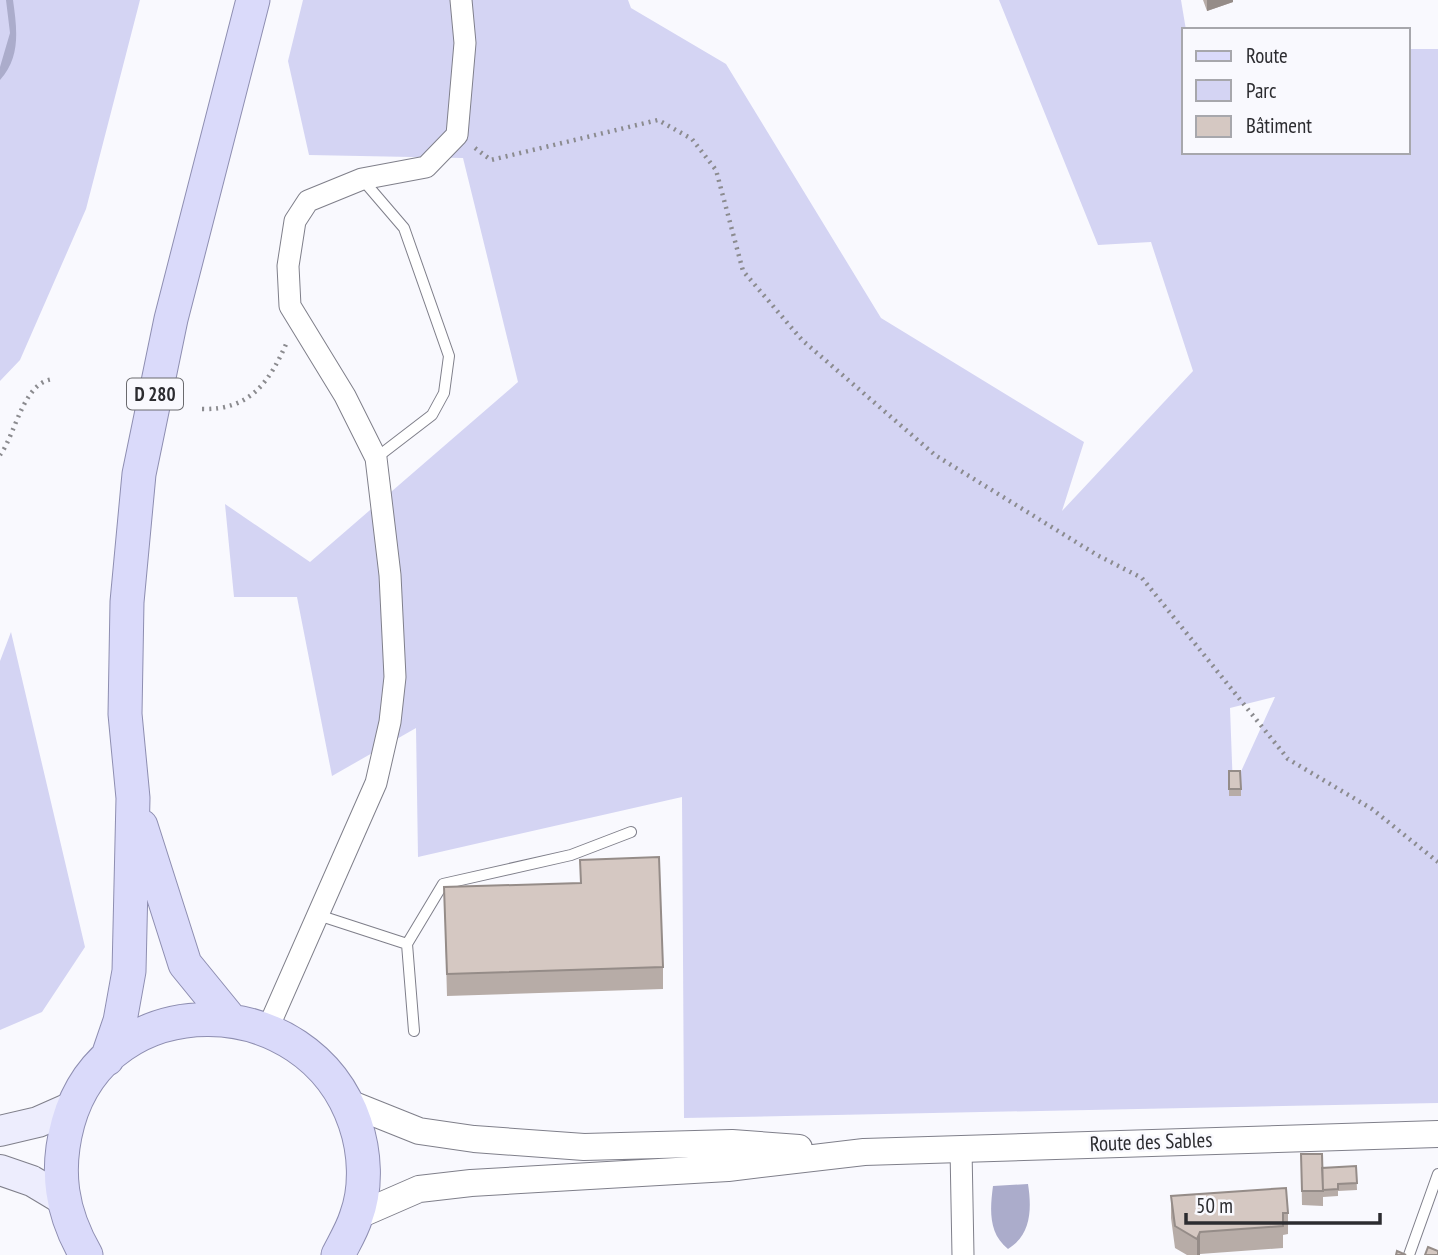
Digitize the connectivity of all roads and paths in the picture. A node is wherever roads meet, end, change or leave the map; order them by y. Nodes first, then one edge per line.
1 (253, 0) edge
2 (461, 0) edge
3 (457, 135) junction
4 (362, 179) junction
5 (297, 318) junction
6 (54, 379) dead end
7 (202, 409) dead end
8 (0, 455) edge
9 (376, 458) junction
10 (133, 798) junction
11 (631, 832) dead end
12 (1438, 862) edge
13 (318, 915) junction
14 (407, 944) junction
15 (229, 1018) junction
16 (268, 1028) junction
17 (414, 1031) dead end
18 (107, 1059) junction
19 (349, 1103) junction
20 (72, 1107) junction
21 (0, 1131) edge
22 (1438, 1134) edge
23 (961, 1149) junction
24 (864, 1152) junction
25 (0, 1170) edge
26 (1438, 1174) edge
27 (62, 1199) junction
28 (357, 1216) junction
29 (86, 1255) edge
30 (338, 1255) edge
31 (963, 1255) edge
32 (1409, 1255) edge

1 - 10 main road, D 280
2 - 3 street
3 - 4 street
3 - 12 path
4 - 5 street
4 - 9 lane
5 - 7 path
5 - 9 street
6 - 8 path
9 - 13 street
10 - 15 main road, D 280
10 - 18 main road, D 280
11 - 14 lane
13 - 14 lane
13 - 16 street
14 - 17 lane
15 - 16 main road
15 - 18 main road
16 - 19 main road
18 - 20 main road
19 - 24 street
19 - 28 main road
20 - 21 main road
20 - 27 main road
22 - 23 street, Route des Sables
23 - 24 street, Route des Sables
23 - 31 street
24 - 28 street
25 - 27 main road
26 - 32 lane
27 - 29 main road
28 - 30 main road

